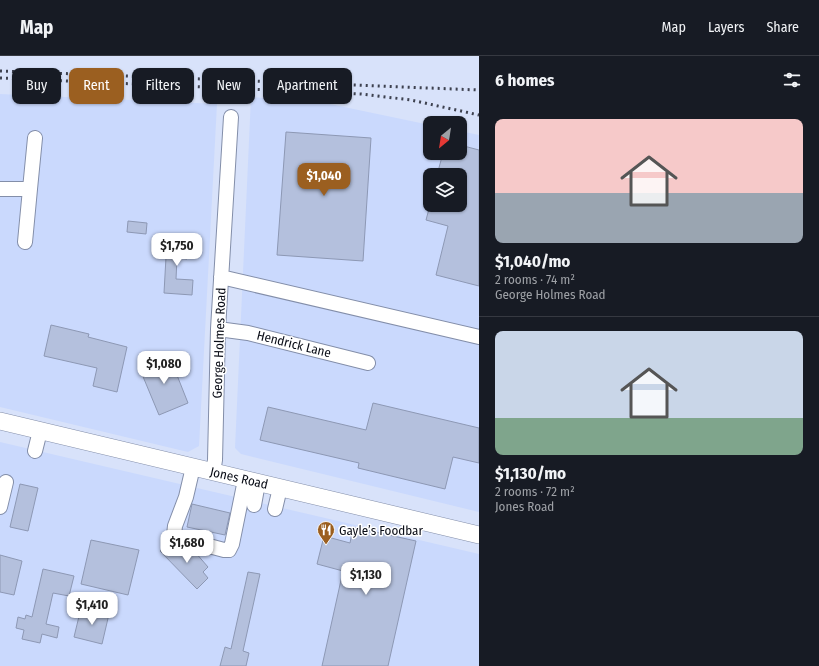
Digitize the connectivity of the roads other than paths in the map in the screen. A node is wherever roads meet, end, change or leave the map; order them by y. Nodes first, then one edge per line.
1 (230, 117) dead end
2 (36, 138) dead end
3 (0, 189) edge
4 (30, 189) junction
5 (25, 242) dead end
6 (221, 277) junction
7 (218, 329) junction
8 (479, 337) edge
9 (368, 362) dead end
10 (0, 421) edge
11 (40, 431) junction
12 (35, 451) dead end
13 (193, 467) junction
14 (213, 472) junction
15 (252, 481) junction
16 (6, 482) dead end
17 (280, 488) junction
18 (254, 505) dead end
19 (0, 507) edge
20 (275, 509) dead end
21 (479, 535) edge

1 - 6 street, George Holmes Road
2 - 4 street
3 - 4 street
4 - 5 street
6 - 7 street, George Holmes Road
6 - 8 street
7 - 9 street, Hendrick Lane
7 - 14 street, George Holmes Road
10 - 11 main road, Jones Road
11 - 12 street
11 - 13 main road, Jones Road
13 - 14 main road, Jones Road
13 - 15 street
14 - 15 main road, Jones Road
15 - 17 main road, Jones Road
15 - 18 street
16 - 19 street
17 - 20 street
17 - 21 main road, Jones Road

